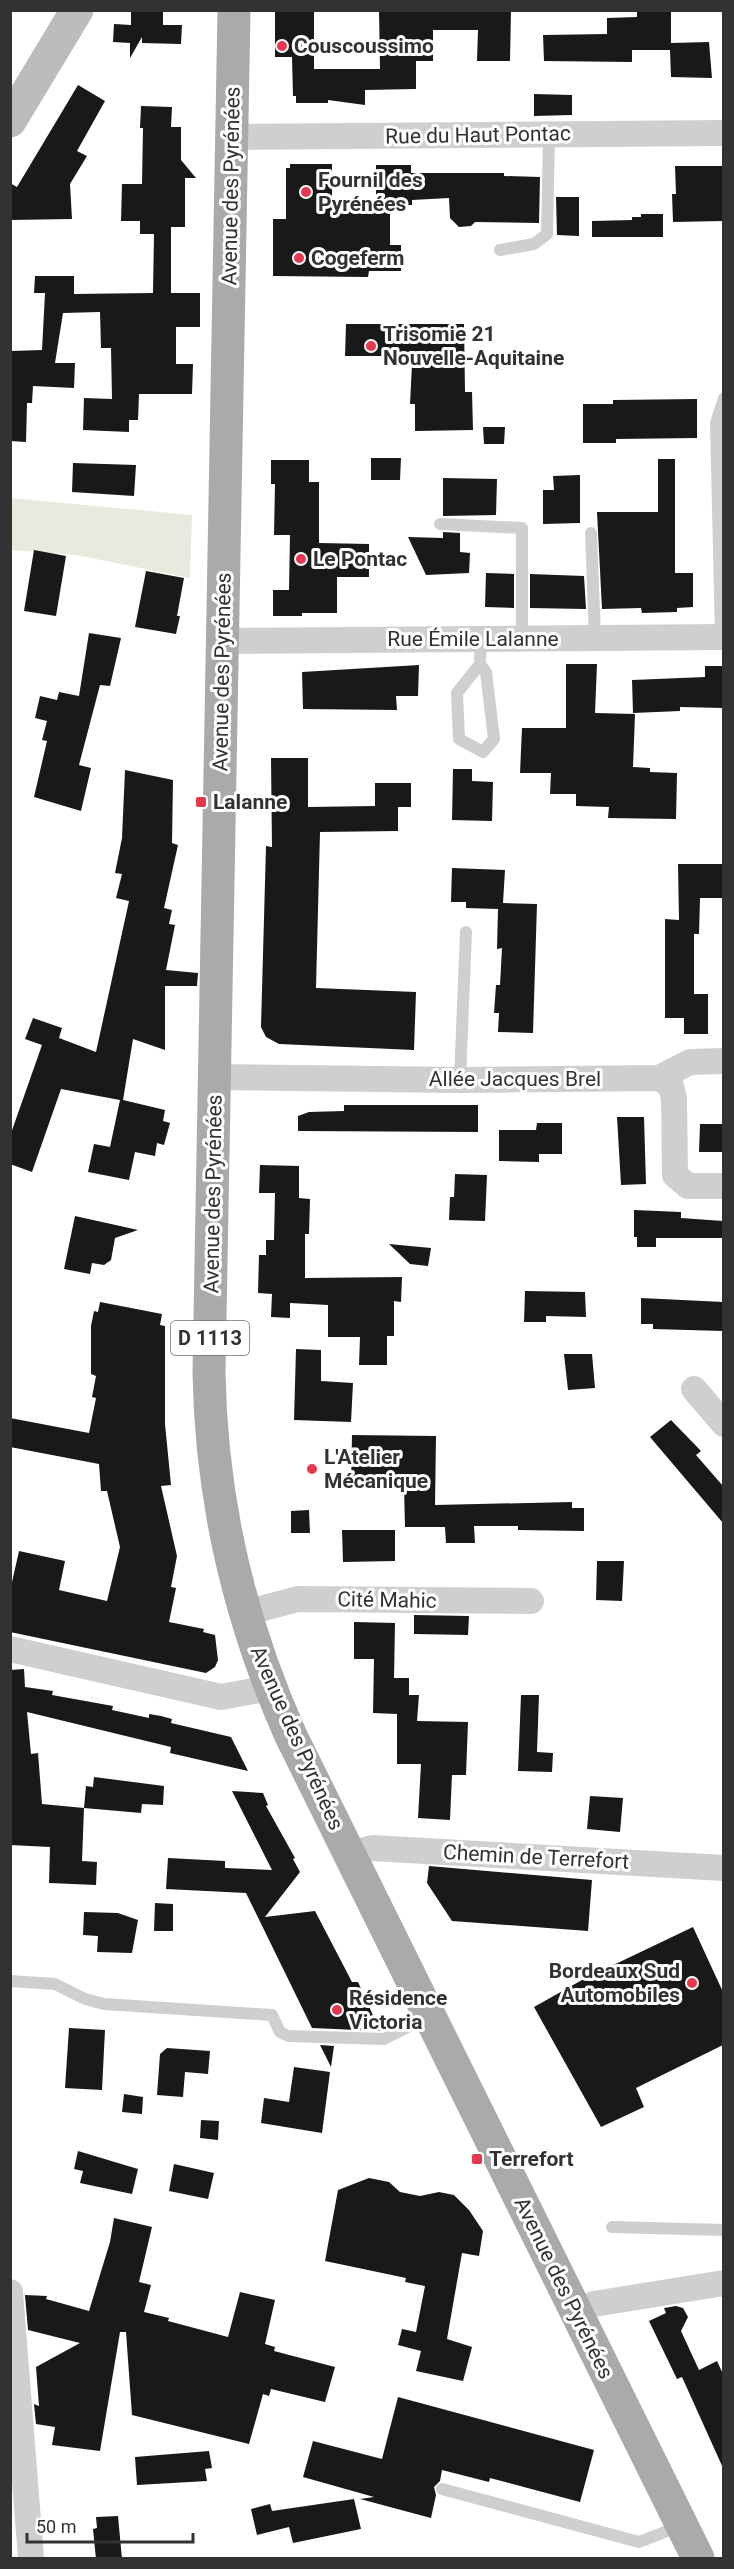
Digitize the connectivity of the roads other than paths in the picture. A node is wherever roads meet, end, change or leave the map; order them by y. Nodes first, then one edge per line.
1 (77, 10) edge
2 (234, 10) edge
3 (10, 121) edge
4 (723, 133) edge
5 (549, 135) junction
6 (232, 137) junction
7 (500, 250) dead end
8 (723, 398) edge
9 (440, 524) dead end
10 (591, 533) dead end
11 (722, 637) edge
12 (595, 638) junction
13 (522, 639) junction
14 (223, 641) junction
15 (481, 652) junction
16 (466, 932) dead end
17 (723, 1061) edge
18 (215, 1077) junction
19 (659, 1078) junction
20 (460, 1080) junction
21 (723, 1186) edge
22 (694, 1389) dead end
23 (723, 1424) edge
24 (531, 1601) dead end
25 (245, 1613) junction
26 (10, 1649) edge
27 (270, 1688) junction
28 (350, 1854) junction
29 (723, 1868) edge
30 (10, 1982) edge
31 (430, 2015) junction
32 (612, 2227) dead end
33 (723, 2230) edge
34 (722, 2286) edge
35 (10, 2292) edge
36 (576, 2313) junction
37 (442, 2489) dead end
38 (681, 2526) junction
39 (31, 2559) edge
40 (698, 2559) edge

1 - 3 street
2 - 6 main road, Avenue des Pyrénées / D 1113
4 - 5 street, Rue du Haut Pontac
5 - 6 street, Rue du Haut Pontac
5 - 7 lane
6 - 14 main road, Avenue des Pyrénées / D 1113
8 - 11 lane
9 - 13 lane
10 - 12 lane
11 - 12 street, Rue Émile Lalanne
12 - 13 street, Rue Émile Lalanne
13 - 15 street, Rue Émile Lalanne
14 - 15 street, Rue Émile Lalanne
14 - 18 main road, Avenue des Pyrénées / D 1113
15 - 15 lane
16 - 20 lane
17 - 19 street
18 - 20 street, Allée Jacques Brel
18 - 25 main road, Avenue des Pyrénées / D 1113
19 - 20 street, Allée Jacques Brel
19 - 21 street
22 - 23 street
24 - 25 street, Cité Mahic
25 - 27 main road, Avenue des Pyrénées / D 1113
26 - 27 street
27 - 28 main road, Avenue des Pyrénées / D 1113
28 - 29 street, Chemin de Terrefort
28 - 31 main road, Avenue des Pyrénées / D 1113
30 - 31 lane
31 - 36 main road, Avenue des Pyrénées / D 1113
32 - 33 lane
34 - 36 street
35 - 39 street
36 - 38 main road, Avenue des Pyrénées / D 1113
37 - 38 lane
38 - 40 main road, Avenue des Pyrénées / D 1113

